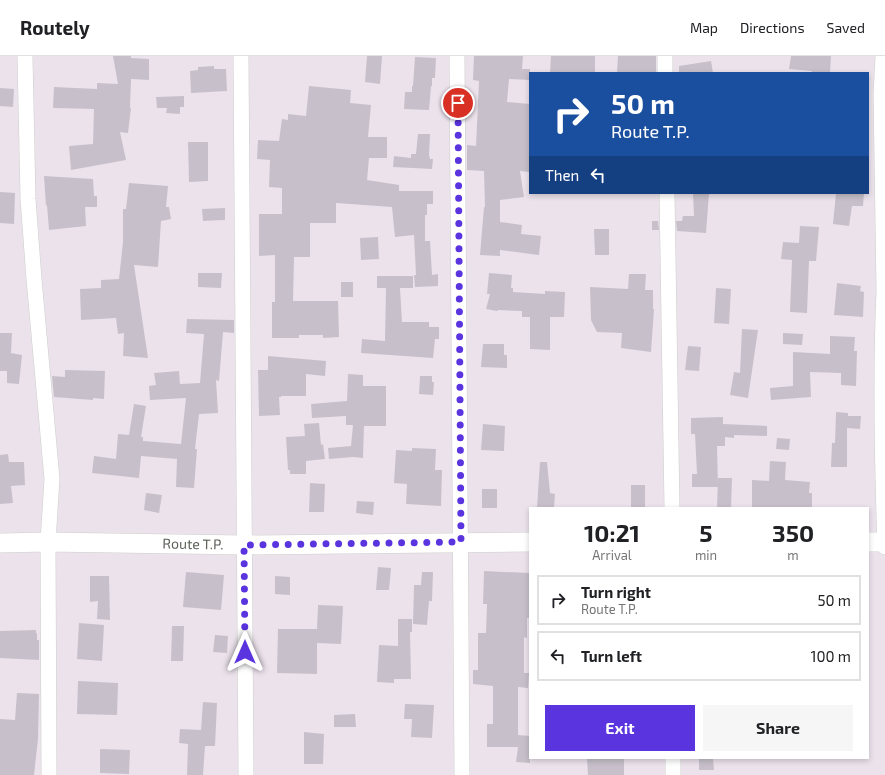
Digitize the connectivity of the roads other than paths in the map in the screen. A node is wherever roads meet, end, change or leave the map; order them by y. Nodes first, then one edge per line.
1 (25, 56) edge
2 (241, 56) edge
3 (458, 56) edge
4 (665, 56) edge
5 (883, 56) edge
6 (665, 72) edge
7 (667, 194) edge
8 (672, 507) edge
9 (48, 542) junction
10 (461, 542) junction
11 (529, 542) edge
12 (869, 542) edge
13 (885, 542) edge
14 (0, 543) edge
15 (244, 545) junction
16 (885, 546) edge
17 (673, 759) edge
18 (49, 775) edge
19 (246, 775) edge
20 (462, 775) edge
21 (673, 775) edge

1 - 9 street
2 - 15 street
3 - 10 street
4 - 6 street
5 - 13 street
7 - 8 street
9 - 14 street, Route T.P.
9 - 15 street, Route T.P.
9 - 18 street
10 - 11 street, Route T.P.
10 - 15 street, Route T.P.
10 - 20 street
12 - 13 street
13 - 16 street
15 - 19 street
17 - 21 street

